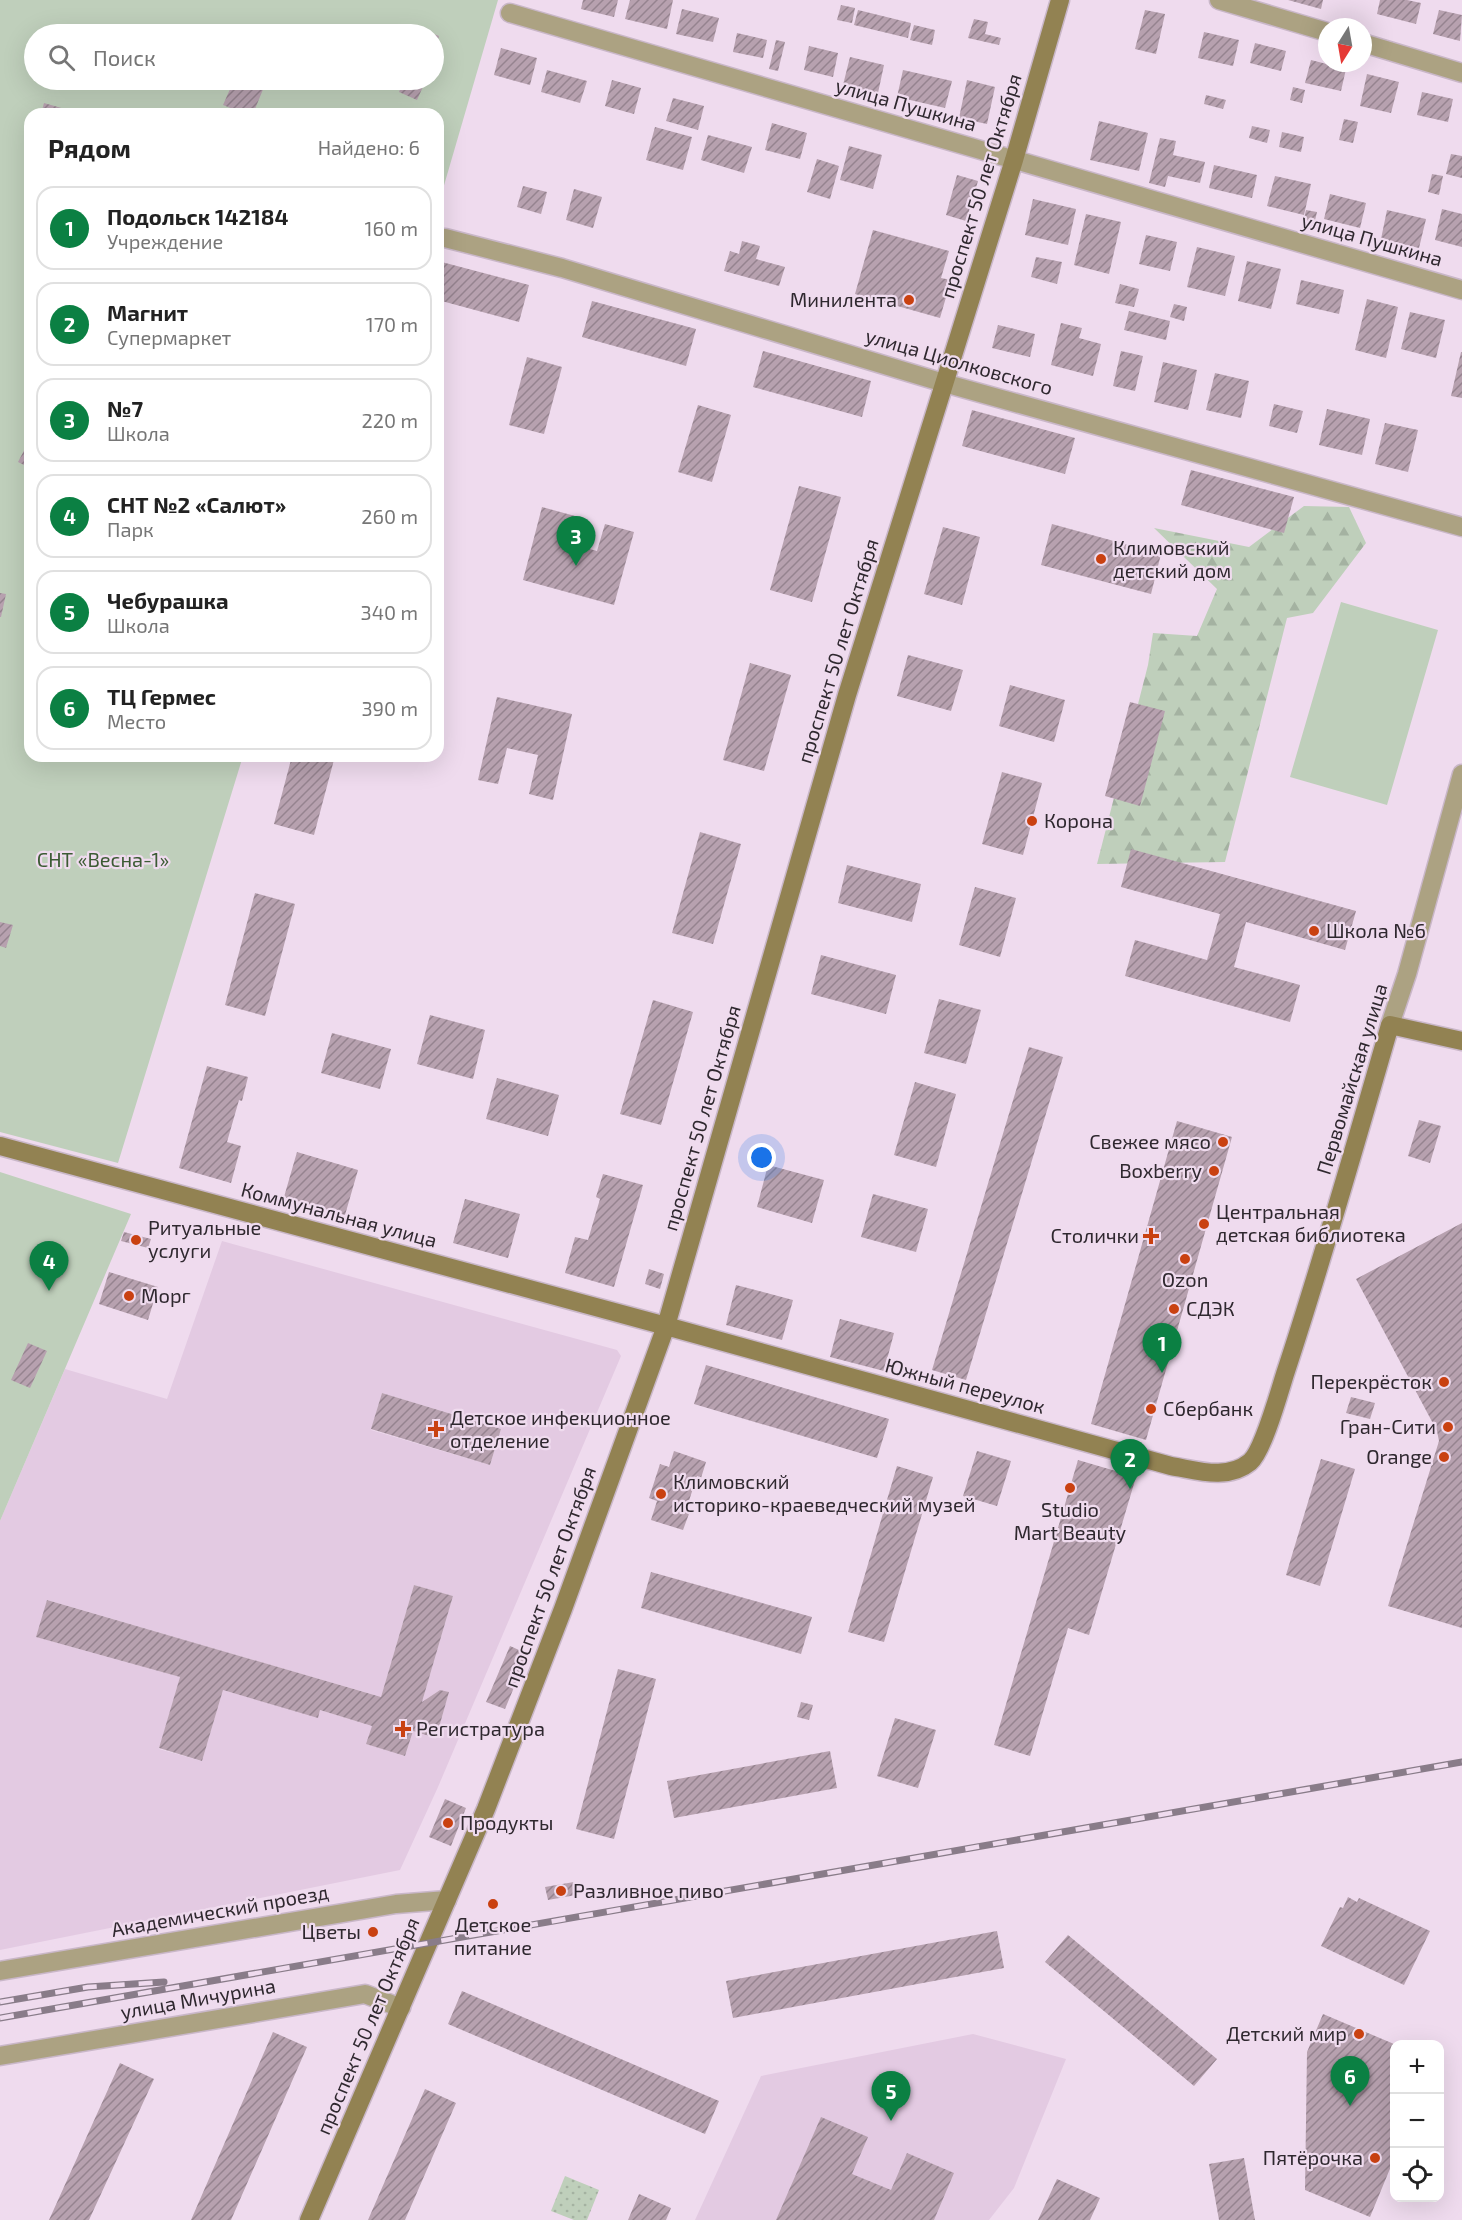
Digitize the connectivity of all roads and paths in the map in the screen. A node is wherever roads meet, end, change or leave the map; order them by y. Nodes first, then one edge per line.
1 (1060, 0) edge
2 (1219, 0) edge
3 (510, 13) dead end
4 (1318, 29) edge
5 (1372, 46) edge
6 (1462, 73) edge
7 (1014, 160) junction
8 (445, 238) dead end
9 (1462, 290) edge
10 (944, 383) junction
11 (1462, 527) edge
12 (1462, 774) edge
13 (1390, 1025) junction
14 (1462, 1041) edge
15 (0, 1146) edge
16 (666, 1326) junction
17 (1251, 1461) joint
18 (447, 1900) junction
19 (0, 1971) edge
20 (401, 2008) junction
21 (0, 2056) edge
22 (309, 2220) edge

1 - 7 main road, проспект 50 лет Октября
2 - 4 street
3 - 7 street, улица Пушкина
5 - 6 street
7 - 9 street, улица Пушкина
7 - 10 main road, проспект 50 лет Октября
8 - 10 street, улица Циолковского
10 - 11 street, улица Циолковского
10 - 16 main road, проспект 50 лет Октября
12 - 13 street, Первомайская улица
13 - 14 main road
13 - 17 main road, Первомайская улица
15 - 16 main road, Коммунальная улица
16 - 17 main road, Южный переулок
16 - 18 main road, проспект 50 лет Октября
18 - 19 street, Академический проезд
18 - 20 main road, проспект 50 лет Октября
20 - 21 street, улица Мичурина
20 - 22 main road, проспект 50 лет Октября

